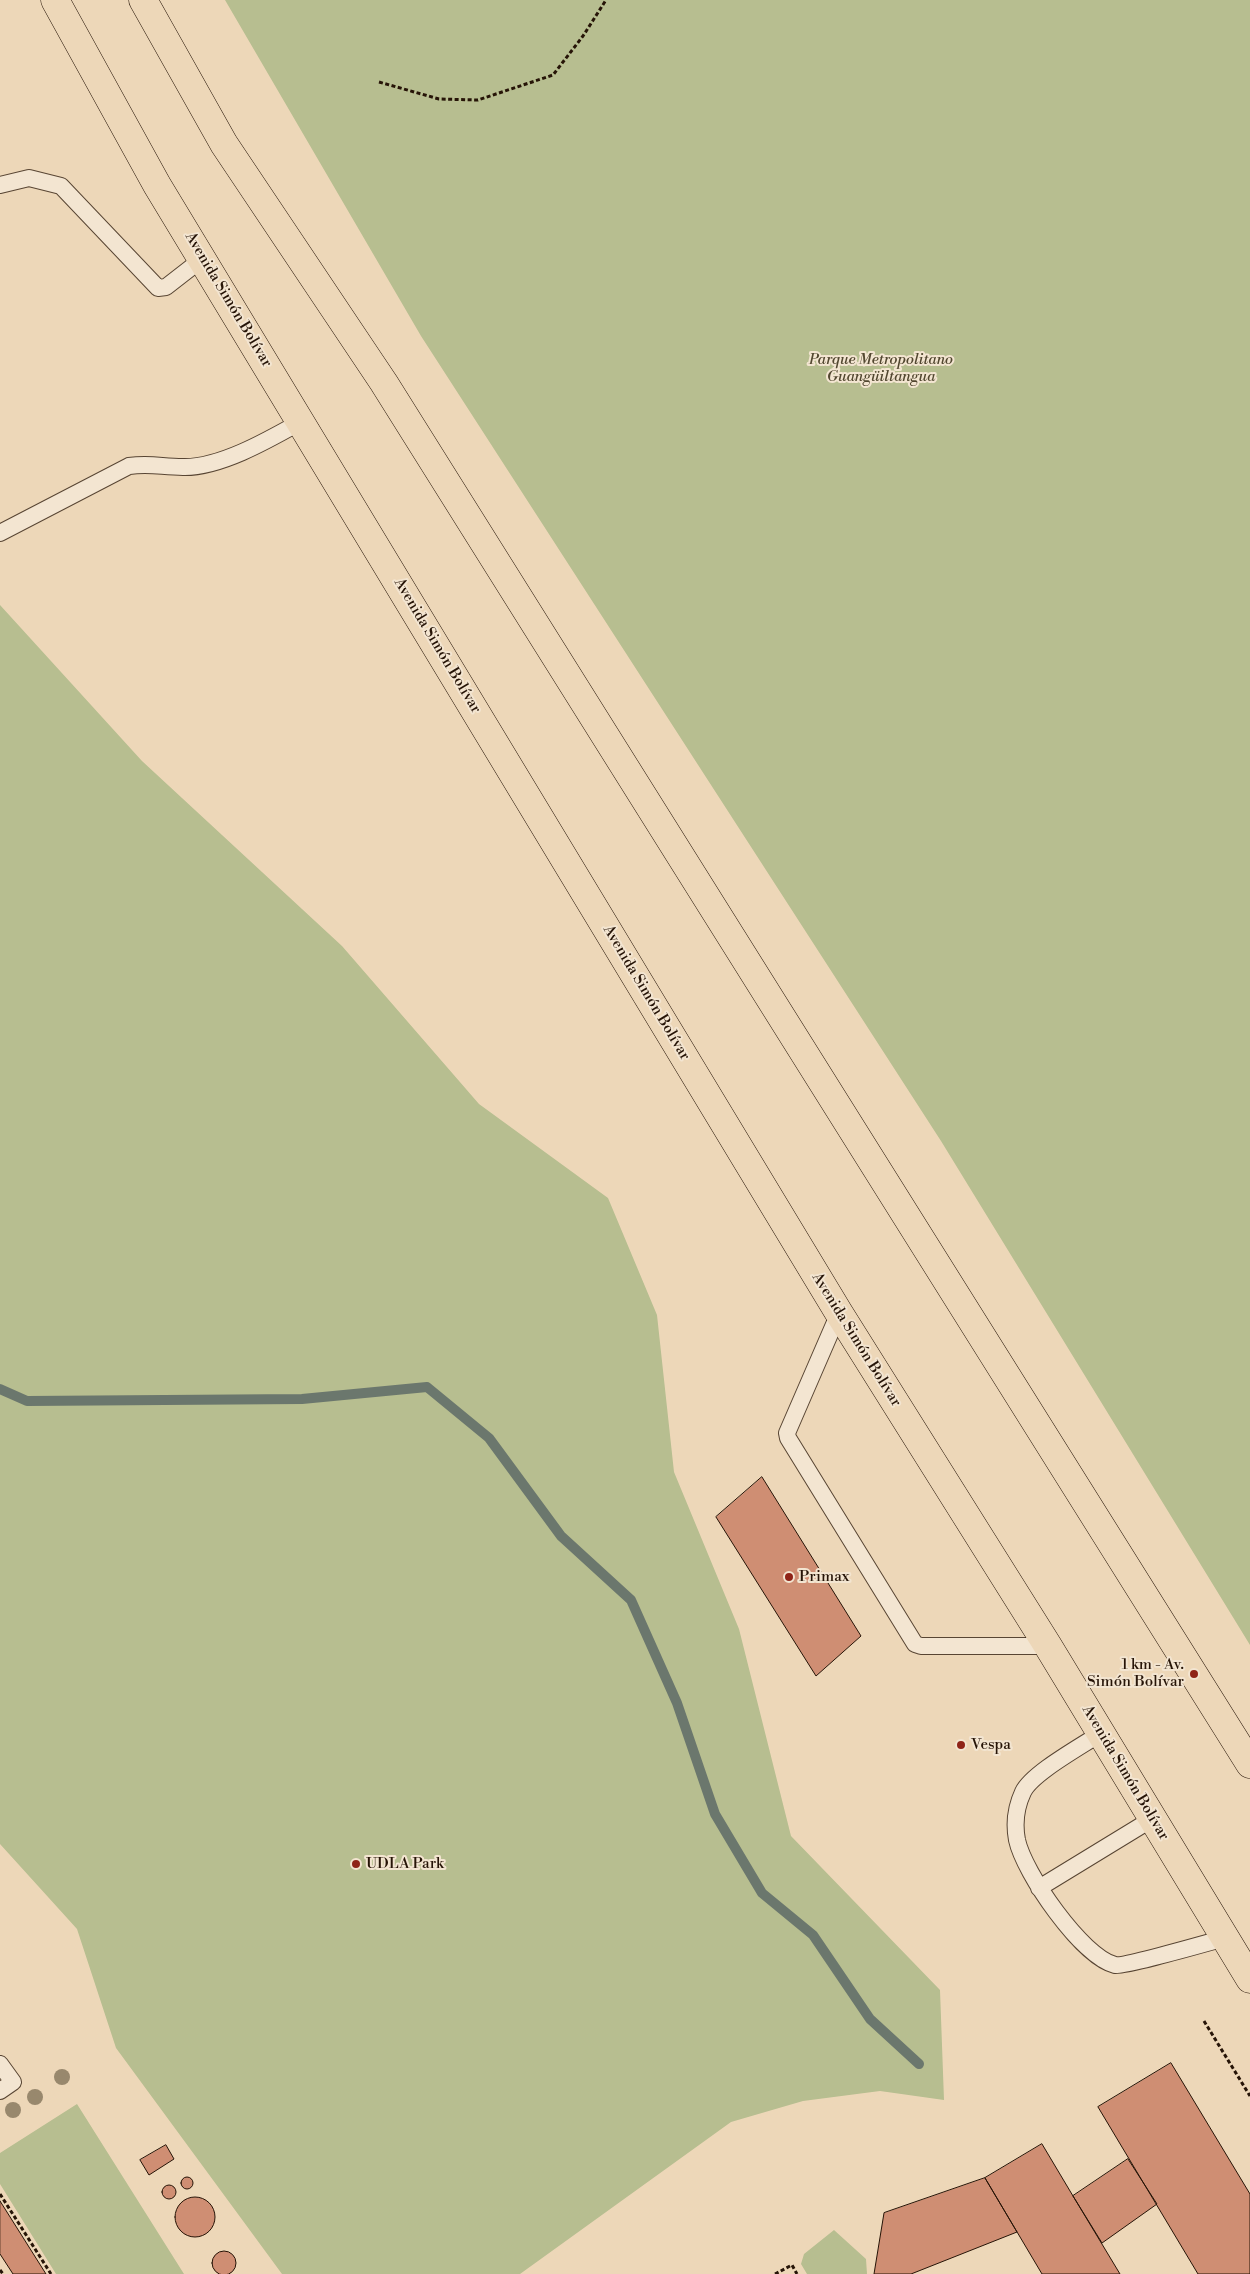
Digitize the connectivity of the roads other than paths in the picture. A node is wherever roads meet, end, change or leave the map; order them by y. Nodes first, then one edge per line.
1 (55, 0) edge
2 (143, 0) edge
3 (0, 185) edge
4 (202, 259) junction
5 (302, 421) junction
6 (0, 534) edge
7 (839, 1313) junction
8 (1048, 1646) junction
9 (1101, 1733) junction
10 (1250, 1764) edge
11 (1152, 1819) junction
12 (1039, 1888) junction
13 (1226, 1938) junction
14 (1250, 1979) edge
15 (0, 2064) edge
16 (0, 2091) edge

1 - 4 highway, Avenida Simón Bolívar
2 - 10 highway
3 - 4 lane
4 - 5 highway, Avenida Simón Bolívar
5 - 6 lane
5 - 7 highway, Avenida Simón Bolívar
7 - 8 highway, Avenida Simón Bolívar
7 - 8 lane
8 - 9 highway, Avenida Simón Bolívar
9 - 11 highway, Avenida Simón Bolívar
9 - 12 lane
11 - 12 lane
11 - 13 highway, Avenida Simón Bolívar
12 - 13 lane
13 - 14 highway, Avenida Simón Bolívar
15 - 16 lane

